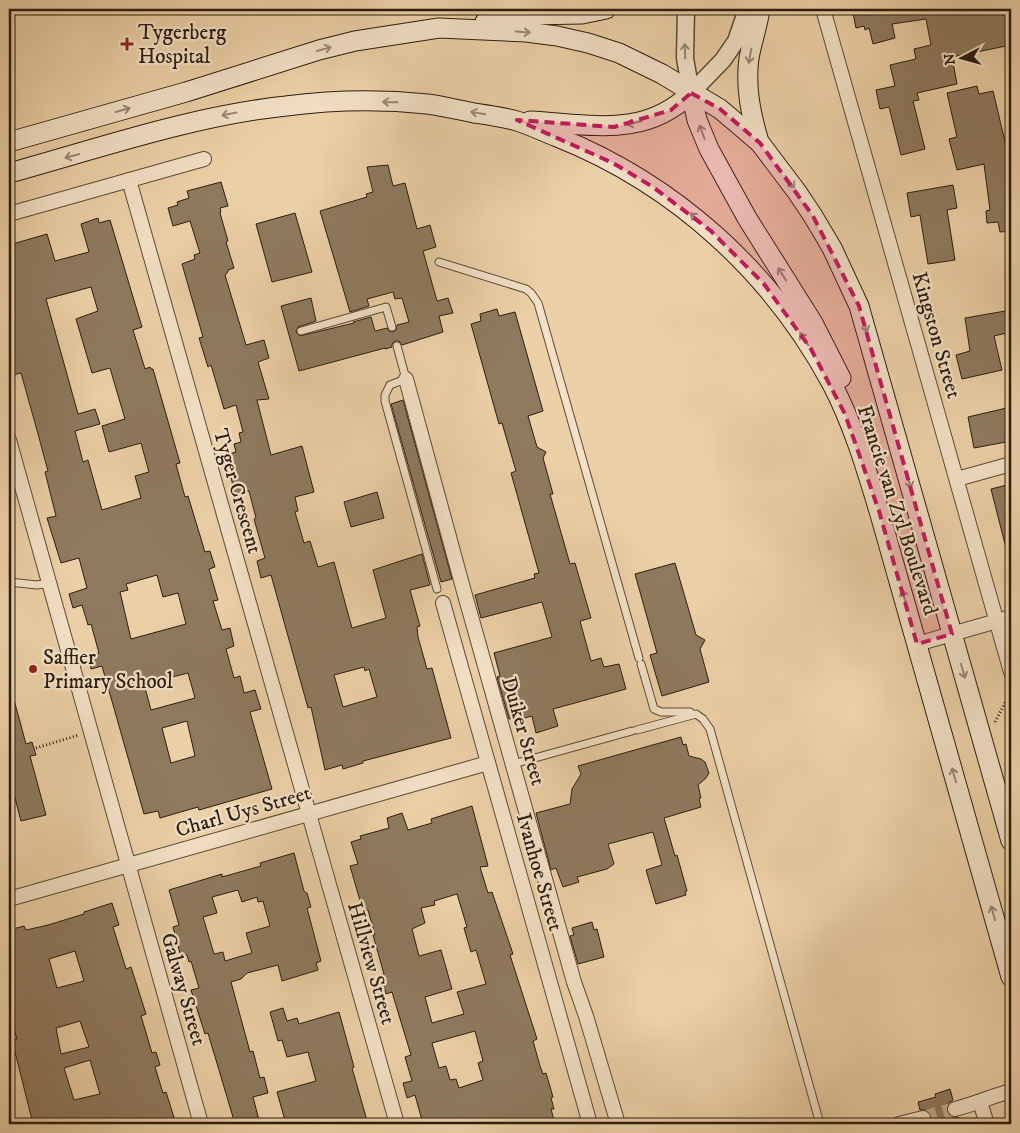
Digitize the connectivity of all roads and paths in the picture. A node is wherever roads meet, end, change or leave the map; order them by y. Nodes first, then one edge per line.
1 (606, 9) edge
2 (686, 9) edge
3 (747, 9) edge
4 (760, 9) edge
5 (823, 9) edge
6 (439, 28) junction
7 (691, 92) junction
8 (517, 120) junction
9 (9, 142) edge
10 (760, 143) junction
11 (204, 159) dead end
12 (9, 173) edge
13 (129, 180) junction
14 (9, 214) edge
15 (439, 262) dead end
16 (392, 327) dead end
17 (301, 331) dead end
18 (397, 346) dead end
19 (406, 379) junction
20 (9, 440) edge
21 (1011, 464) edge
22 (956, 479) junction
23 (879, 511) junction
24 (9, 582) edge
25 (49, 583) junction
26 (436, 589) dead end
27 (443, 603) dead end
28 (1011, 616) edge
29 (997, 621) junction
30 (952, 634) junction
31 (917, 644) junction
32 (1011, 672) edge
33 (1008, 700) dead end
34 (696, 714) junction
35 (993, 725) dead end
36 (91, 732) junction
37 (36, 748) dead end
38 (488, 763) junction
39 (513, 764) junction
40 (308, 813) junction
41 (1011, 841) edge
42 (129, 864) junction
43 (9, 899) edge
44 (1011, 977) edge
45 (1011, 1091) edge
46 (980, 1102) junction
47 (955, 1109) tunnel mouth
48 (923, 1118) tunnel mouth
49 (201, 1124) edge
50 (396, 1124) edge
51 (590, 1124) edge
52 (618, 1124) edge
53 (820, 1124) edge
54 (899, 1124) edge
55 (987, 1124) edge

1 - 6 main road
7 -> 2 street
3 - 7 street
4 -> 10 main road
5 - 22 street, Kingston Street
6 -> 7 main road, Francie van Zyl Boulevard
9 -> 6 main road, Francie van Zyl Boulevard
7 -> 8 main road
7 - 10 main road, Francie van Zyl Boulevard
23 -> 7 main road
8 -> 12 main road, Francie van Zyl Boulevard
23 -> 8 main road, Francie van Zyl Boulevard
10 -> 30 main road, Francie van Zyl Boulevard
11 - 13 street
13 - 14 street
13 - 40 street, Tyger Crescent
15 - 34 lane
16 - 17 lane
18 - 19 lane, Duiker Street
19 - 26 lane
19 - 39 street, Duiker Street
20 - 25 street
21 - 22 street
22 - 29 street, Kingston Street
31 -> 23 main road, Francie van Zyl Boulevard
24 - 25 lane
25 - 36 street
27 - 38 street, Ivanhoe Street
28 - 29 street
29 - 30 street
29 - 32 street, Kingston Street
30 - 31 street
30 -> 41 main road, Francie van Zyl Boulevard
44 -> 31 main road, Francie van Zyl Boulevard
33 - 35 path
34 - 39 lane
34 - 53 lane
36 - 37 path
36 - 42 street
38 - 40 street, Charl Uys Street
38 - 51 street, Ivanhoe Street
39 - 52 street, Duiker Street
40 - 42 street, Charl Uys Street
40 - 50 street, Hillview Street
42 - 43 street, Charl Uys Street
42 - 49 street, Galway Street
45 - 46 street
46 - 47 street
46 - 55 street
48 - 54 street

